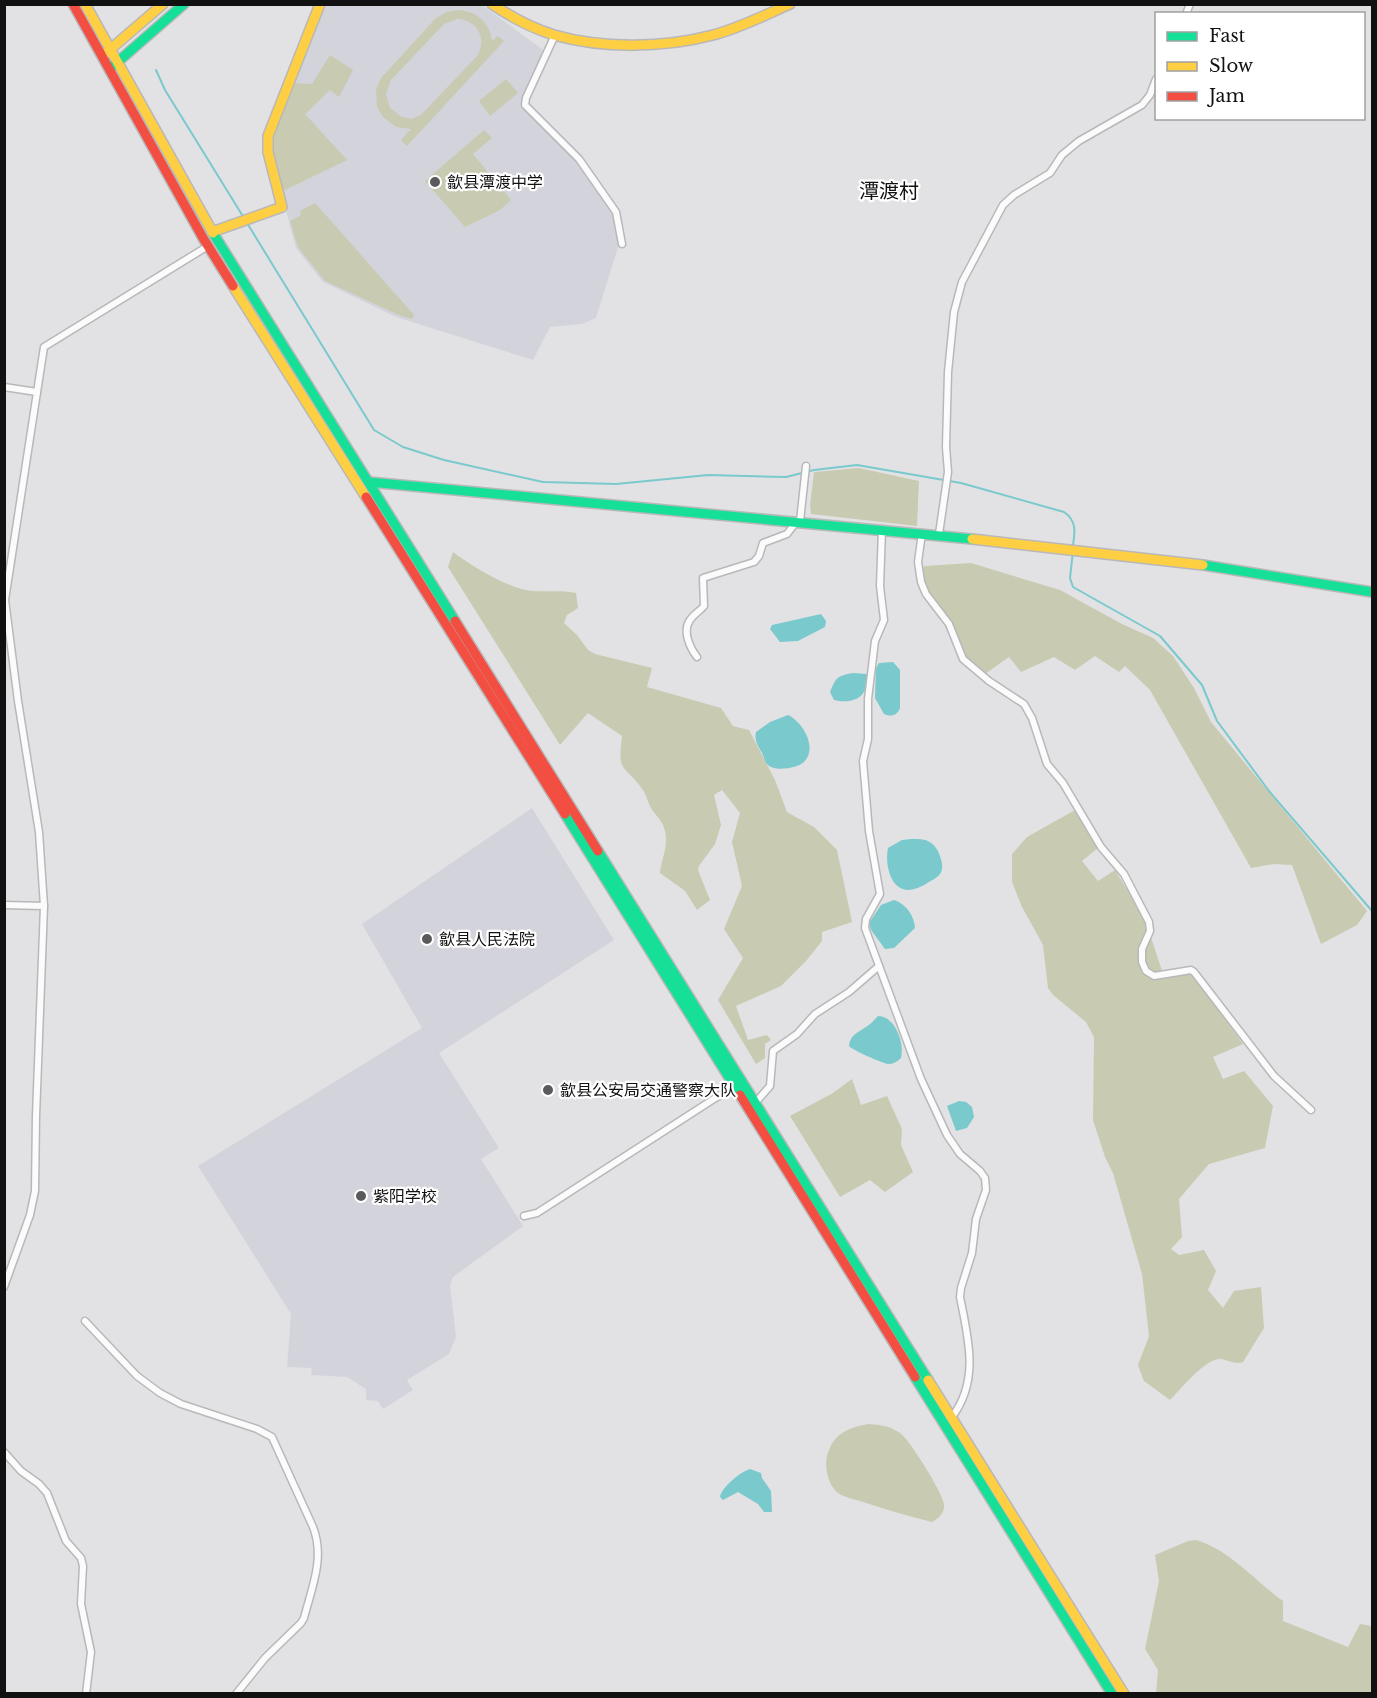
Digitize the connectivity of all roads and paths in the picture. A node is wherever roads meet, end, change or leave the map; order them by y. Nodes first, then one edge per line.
1 (73, 4) edge
2 (85, 4) edge
3 (163, 4) edge
4 (184, 4) edge
5 (320, 4) edge
6 (492, 4) edge
7 (790, 4) edge
8 (555, 35) junction
9 (110, 50) junction
10 (102, 57) junction
11 (118, 63) junction
12 (109, 70) junction
13 (1155, 82) edge
14 (212, 232) junction
15 (622, 244) dead end
16 (208, 246) junction
17 (4, 387) edge
18 (37, 392) junction
19 (806, 466) dead end
20 (369, 482) junction
21 (799, 521) junction
22 (882, 529) junction
23 (922, 533) junction
24 (939, 534) junction
25 (1372, 592) edge
26 (5, 600) edge
27 (697, 657) dead end
28 (4, 905) edge
29 (44, 906) junction
30 (879, 966) junction
31 (734, 1086) junction
32 (756, 1102) junction
33 (1311, 1110) dead end
34 (524, 1216) dead end
35 (4, 1287) edge
36 (85, 1321) dead end
37 (952, 1417) junction
38 (4, 1452) edge
39 (86, 1694) edge
40 (236, 1694) edge
41 (1112, 1694) edge
42 (1124, 1694) edge

1 - 10 main road
2 - 9 main road
3 - 9 main road
4 - 11 main road
5 - 14 main road
6 - 8 main road
7 - 8 main road
8 - 15 street
9 - 10 main road
9 - 11 main road
10 - 12 main road
11 - 12 main road
11 - 14 main road
12 - 16 main road
13 - 24 street
14 - 20 main road
16 - 18 street
16 - 31 main road
17 - 18 street
18 - 26 street
19 - 21 street
20 - 21 main road
20 - 32 main road
21 - 22 main road
21 - 27 street
22 - 23 main road
22 - 30 street
23 - 24 main road
23 - 33 street
24 - 25 main road
26 - 29 street
28 - 29 street
29 - 35 street
30 - 32 street
30 - 37 street
31 - 34 street
31 - 41 main road
32 - 37 main road
36 - 40 street
37 - 42 main road
38 - 39 street

